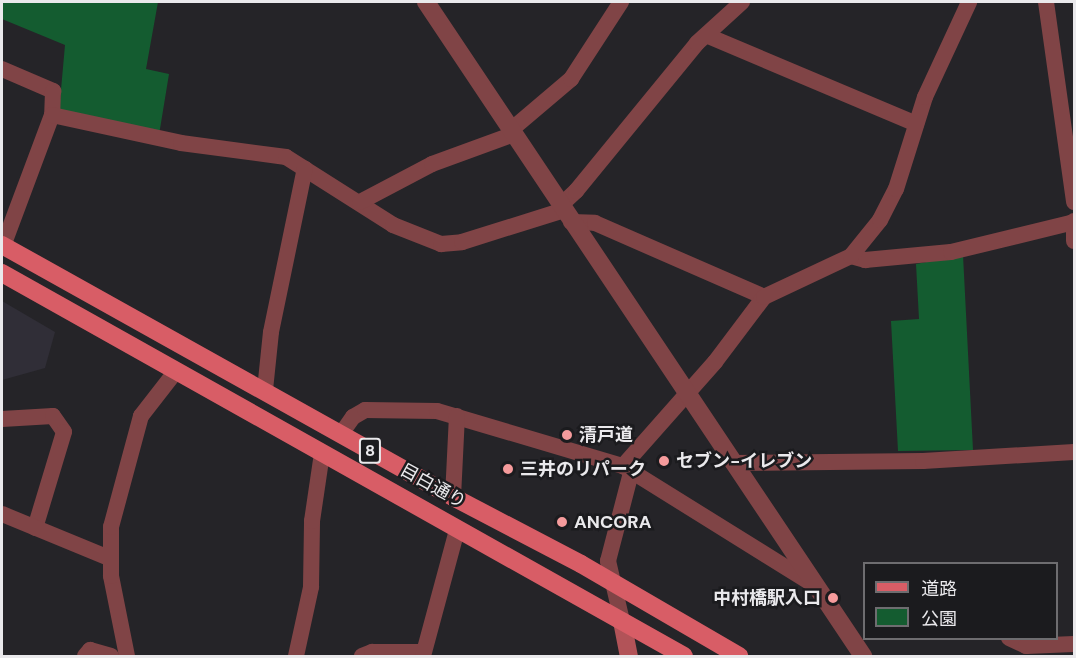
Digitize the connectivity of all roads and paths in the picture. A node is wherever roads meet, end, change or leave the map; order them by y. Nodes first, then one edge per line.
1 (426, 2) edge
2 (621, 2) edge
3 (742, 2) edge
4 (969, 2) edge
5 (1046, 2) edge
6 (708, 36) junction
7 (2, 69) edge
8 (52, 115) junction
9 (916, 124) junction
10 (512, 132) junction
11 (305, 168) junction
12 (360, 202) junction
13 (1074, 202) edge
14 (565, 212) junction
15 (1074, 221) edge
16 (1074, 241) edge
17 (2, 245) edge
18 (851, 256) junction
19 (2, 273) edge
20 (764, 297) junction
21 (176, 371) junction
22 (265, 390) junction
23 (686, 393) junction
24 (457, 416) junction
25 (2, 419) edge
26 (341, 434) junction
27 (1074, 452) edge
28 (322, 453) junction
29 (733, 463) junction
30 (627, 467) junction
31 (453, 497) junction
32 (2, 514) edge
33 (35, 528) junction
34 (458, 530) junction
35 (109, 558) junction
36 (614, 584) junction
37 (819, 588) junction
38 (622, 621) junction
39 (1011, 640) edge
40 (1074, 644) edge
41 (423, 654) edge
42 (126, 656) edge
43 (85, 657) edge
44 (111, 657) edge
45 (296, 657) edge
46 (362, 657) edge
47 (629, 657) edge
48 (684, 657) edge
49 (739, 657) edge
50 (863, 657) edge

1 - 10 street
2 - 10 street
3 - 6 street
4 - 9 street
5 - 13 street
6 - 9 street
6 - 14 street
7 - 8 street
8 - 11 street
8 - 17 street
9 - 18 street
10 - 12 street
10 - 14 street
11 - 12 street
11 - 22 street
12 - 14 street
14 - 20 street
14 - 23 street
15 - 16 street
15 - 18 street
17 - 22 main road, 目白通り / 8
18 - 20 street
19 - 21 main road, 目白通り / 8
20 - 23 street
21 - 28 main road, 目白通り / 8
21 - 35 street
22 - 26 main road, 目白通り / 8
23 - 29 street
23 - 30 street
24 - 26 street
24 - 30 street
24 - 31 street
25 - 33 street
26 - 31 main road, 目白通り / 8
27 - 29 street
28 - 34 main road, 目白通り / 8
28 - 45 street
29 - 37 street
30 - 36 street
30 - 37 street
31 - 36 main road, 目白通り / 8
32 - 33 street
33 - 35 street
34 - 38 main road, 目白通り / 8
34 - 41 street
35 - 42 street
36 - 38 street
36 - 49 main road, 目白通り / 8
37 - 50 street
38 - 47 main road
38 - 48 main road, 目白通り / 8
39 - 40 street
41 - 46 street
43 - 44 street

